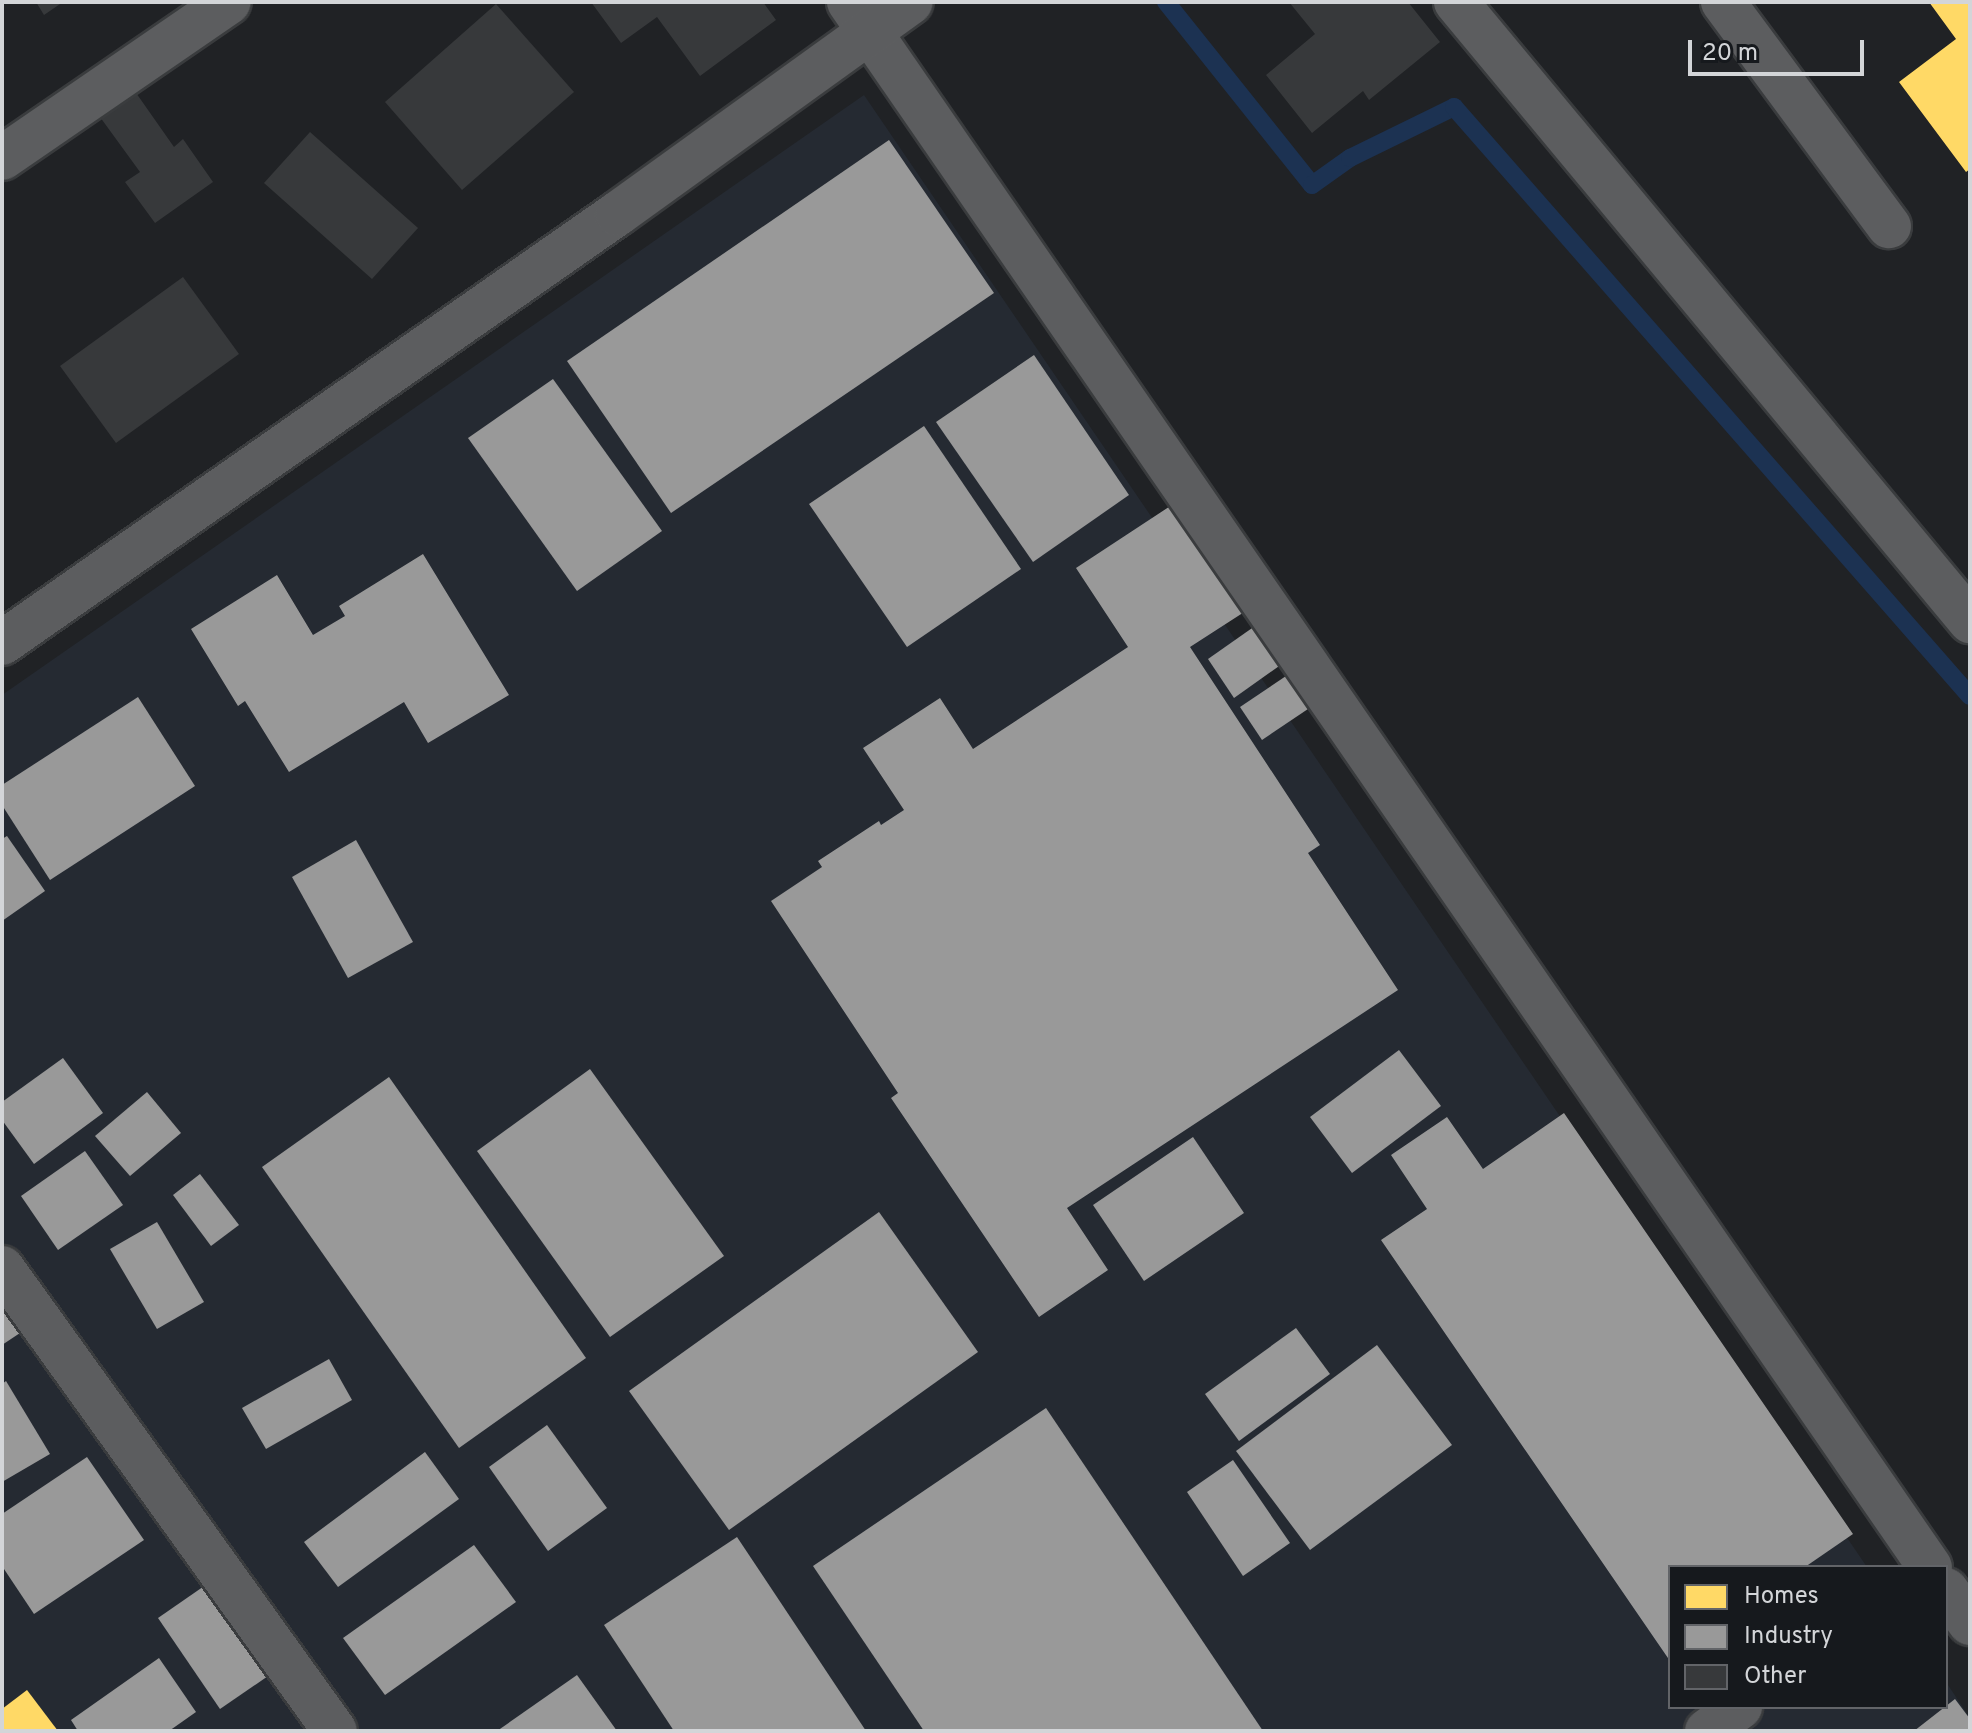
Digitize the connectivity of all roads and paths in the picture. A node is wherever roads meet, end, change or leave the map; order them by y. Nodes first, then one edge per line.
1 (229, 2) edge
2 (911, 2) edge
3 (1456, 2) edge
4 (1723, 2) edge
5 (859, 16) edge
6 (2, 158) edge
7 (1889, 226) dead end
8 (1970, 621) edge
9 (2, 643) edge
10 (2, 1268) edge
11 (1929, 1565) edge
12 (1948, 1593) edge
13 (1970, 1623) edge
14 (1737, 1709) edge
15 (335, 1731) edge
16 (1707, 1731) edge

1 - 6 street
2 - 5 street
3 - 8 street
4 - 7 street
5 - 9 street
5 - 11 street
10 - 15 street
12 - 13 street
14 - 16 street

